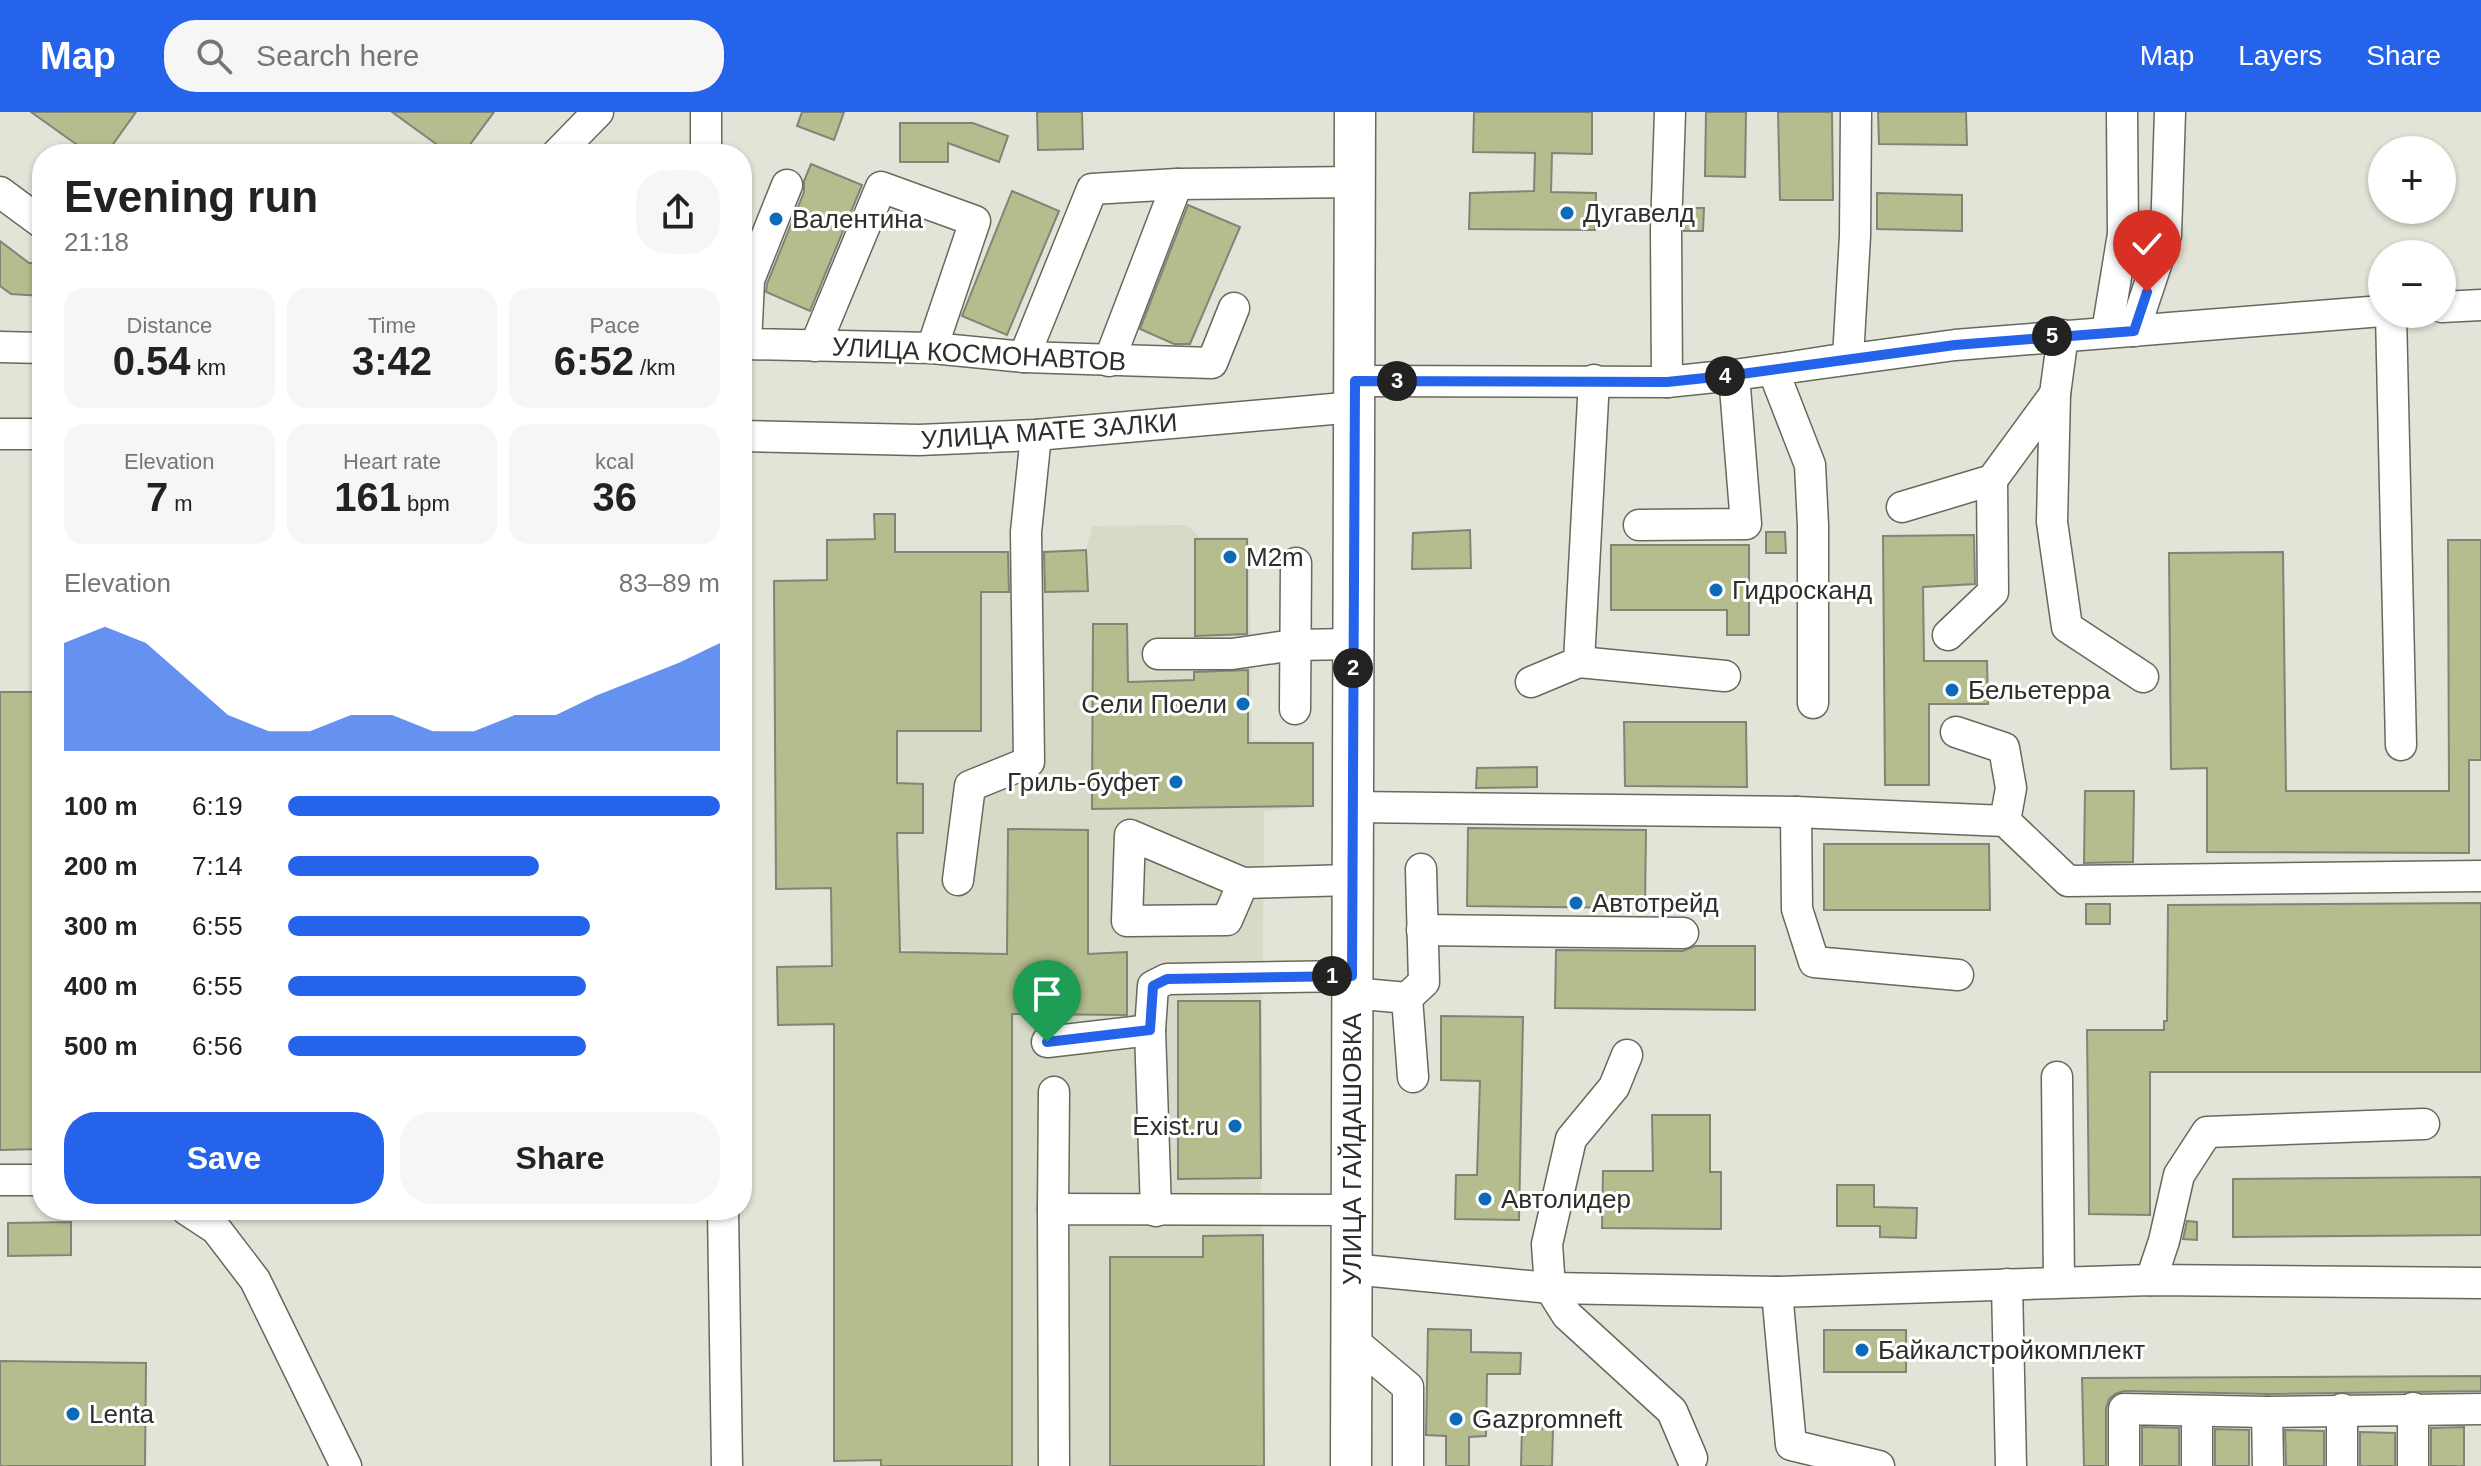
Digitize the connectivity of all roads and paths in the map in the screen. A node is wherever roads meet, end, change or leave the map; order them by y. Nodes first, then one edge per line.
1 (598, 112) edge
2 (706, 112) edge
3 (1355, 112) edge
4 (1670, 112) edge
5 (1856, 112) edge
6 (2122, 112) edge
7 (2170, 112) edge
8 (567, 144) edge
9 (706, 144) edge
10 (1355, 182) junction
11 (1177, 184) junction
12 (787, 185) dead end
13 (0, 192) edge
14 (32, 216) edge
15 (752, 272) edge
16 (2481, 305) edge
17 (2456, 306) edge
18 (1234, 308) dead end
19 (2368, 312) edge
20 (2391, 328) edge
21 (2121, 332) junction
22 (2063, 335) junction
23 (752, 344) edge
24 (815, 346) junction
25 (0, 347) edge
26 (32, 348) edge
27 (932, 348) junction
28 (1024, 357) junction
29 (1848, 358) junction
30 (1109, 361) junction
31 (1773, 370) junction
32 (1734, 375) junction
33 (1594, 380) junction
34 (1667, 382) junction
35 (1355, 394) junction
36 (2055, 394) junction
37 (0, 434) edge
38 (32, 434) edge
39 (1036, 435) junction
40 (752, 436) edge
41 (1992, 480) junction
42 (1902, 507) dead end
43 (1639, 525) dead end
44 (1296, 563) dead end
45 (1948, 635) dead end
46 (1353, 644) junction
47 (1294, 645) junction
48 (1158, 654) dead end
49 (1579, 662) junction
50 (1725, 676) dead end
51 (2143, 677) dead end
52 (1531, 682) dead end
53 (1813, 703) dead end
54 (1295, 709) dead end
55 (1956, 732) dead end
56 (2401, 745) dead end
57 (1352, 807) junction
58 (1796, 812) junction
59 (2005, 821) junction
60 (1421, 869) dead end
61 (2481, 876) edge
62 (958, 880) dead end
63 (1351, 880) junction
64 (1243, 883) dead end
65 (1422, 930) junction
66 (1683, 933) dead end
67 (1958, 975) dead end
68 (1352, 984) junction
69 (1407, 998) junction
70 (1150, 1030) junction
71 (1047, 1042) dead end
72 (1627, 1055) dead end
73 (1413, 1077) dead end
74 (2057, 1077) dead end
75 (1054, 1092) dead end
76 (2424, 1124) dead end
77 (0, 1180) edge
78 (32, 1180) edge
79 (1053, 1209) junction
80 (1352, 1210) junction
81 (1156, 1211) junction
82 (202, 1220) edge
83 (723, 1220) edge
84 (1351, 1269) junction
85 (2151, 1280) junction
86 (2059, 1282) junction
87 (2481, 1283) edge
88 (2007, 1284) junction
89 (1550, 1288) junction
90 (1777, 1292) junction
91 (1351, 1339) junction
92 (2413, 1408) junction
93 (2342, 1409) junction
94 (2481, 1409) edge
95 (2197, 1412) junction
96 (2267, 1412) junction
97 (1692, 1458) dead end
98 (346, 1466) edge
99 (727, 1466) edge
100 (1054, 1466) edge
101 (1351, 1466) edge
102 (1408, 1466) edge
103 (1879, 1466) edge
104 (2011, 1466) edge
105 (2124, 1466) edge
106 (2197, 1466) edge
107 (2268, 1466) edge
108 (2342, 1466) edge
109 (2413, 1466) edge

1 - 8 street
2 - 9 street
3 - 10 main road, УЛИЦА ГАЙДАШОВКА
4 - 34 street
5 - 29 street
6 - 21 street
7 - 21 street
10 - 11 street
10 - 35 main road, УЛИЦА ГАЙДАШОВКА
11 - 28 street
11 - 30 street
12 - 15 street, УЛИЦА КОСМОНАВТОВ
13 - 14 street
16 - 17 street
18 - 30 street, УЛИЦА КОСМОНАВТОВ
19 - 21 street, УЛИЦА МАТЕ ЗАЛКИ
20 - 56 street
21 - 22 street, УЛИЦА МАТЕ ЗАЛКИ
22 - 29 street, УЛИЦА МАТЕ ЗАЛКИ
22 - 36 street
23 - 24 street, УЛИЦА КОСМОНАВТОВ
24 - 27 street, УЛИЦА КОСМОНАВТОВ
24 - 27 street
25 - 26 street
27 - 28 street, УЛИЦА КОСМОНАВТОВ
28 - 30 street, УЛИЦА КОСМОНАВТОВ
29 - 31 street, УЛИЦА МАТЕ ЗАЛКИ
31 - 32 street, УЛИЦА МАТЕ ЗАЛКИ
31 - 53 street
32 - 34 street, УЛИЦА МАТЕ ЗАЛКИ
32 - 43 street
33 - 34 street, УЛИЦА МАТЕ ЗАЛКИ
33 - 35 street, УЛИЦА МАТЕ ЗАЛКИ
33 - 49 street
35 - 39 street, УЛИЦА МАТЕ ЗАЛКИ
35 - 46 main road, УЛИЦА ГАЙДАШОВКА
36 - 41 street
36 - 51 street
37 - 38 street
39 - 40 street, УЛИЦА МАТЕ ЗАЛКИ
39 - 62 street
41 - 42 street
41 - 45 street
44 - 47 street
46 - 47 street
46 - 57 main road, УЛИЦА ГАЙДАШОВКА
47 - 48 street
47 - 54 street
49 - 50 street
49 - 52 street
55 - 59 street
57 - 58 street
57 - 63 main road, УЛИЦА ГАЙДАШОВКА
58 - 59 street
58 - 67 street
59 - 61 street
60 - 65 street
63 - 64 street
63 - 68 main road, УЛИЦА ГАЙДАШОВКА
65 - 66 street
65 - 69 street
68 - 69 street
68 - 70 street
68 - 80 main road, УЛИЦА ГАЙДАШОВКА
69 - 73 street
70 - 71 street
70 - 81 street
72 - 89 street
74 - 86 street
75 - 79 street
76 - 85 street
77 - 78 street
79 - 81 street
79 - 100 street
80 - 81 street
80 - 84 main road, УЛИЦА ГАЙДАШОВКА
82 - 98 street
83 - 99 street
84 - 89 street
84 - 91 main road, УЛИЦА ГАЙДАШОВКА
85 - 86 street
85 - 87 street
86 - 88 street
88 - 90 street
88 - 104 street
89 - 90 street
89 - 97 street
90 - 103 street
91 - 101 main road, УЛИЦА ГАЙДАШОВКА
91 - 102 street
92 - 93 street
92 - 94 street
92 - 109 street
93 - 96 street
93 - 108 street
95 - 96 street
95 - 105 street
95 - 106 street
96 - 107 street

